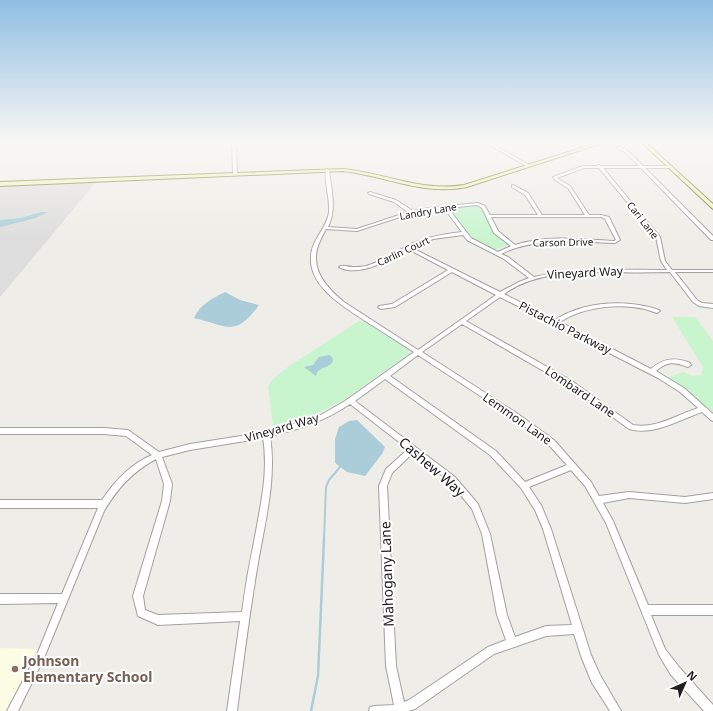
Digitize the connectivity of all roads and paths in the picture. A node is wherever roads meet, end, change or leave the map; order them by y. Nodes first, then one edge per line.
1 (231, 174) edge
2 (327, 174) edge
3 (374, 174) edge
4 (503, 174) edge
5 (563, 174) edge
6 (606, 174) edge
7 (649, 174) edge
8 (678, 174) edge
9 (0, 184) edge
10 (513, 186) dead end
11 (370, 193) dead end
12 (445, 206) junction
13 (713, 207) edge
14 (411, 212) junction
15 (540, 215) junction
16 (489, 216) junction
17 (588, 216) junction
18 (324, 228) junction
19 (465, 233) junction
20 (713, 239) edge
21 (514, 246) junction
22 (409, 248) junction
23 (497, 254) junction
24 (341, 267) dead end
25 (452, 270) junction
26 (671, 271) junction
27 (713, 271) edge
28 (532, 278) junction
29 (500, 295) junction
30 (713, 306) edge
31 (381, 307) dead end
32 (657, 311) dead end
33 (462, 322) junction
34 (555, 323) junction
35 (418, 353) junction
36 (688, 365) dead end
37 (652, 372) junction
38 (386, 376) junction
39 (351, 401) junction
40 (704, 409) junction
41 (713, 418) edge
42 (0, 431) edge
43 (266, 434) junction
44 (413, 449) junction
45 (158, 455) junction
46 (573, 466) junction
47 (524, 486) junction
48 (713, 496) edge
49 (598, 500) junction
50 (0, 504) edge
51 (104, 504) junction
52 (0, 598) edge
53 (64, 598) junction
54 (645, 610) junction
55 (713, 610) edge
56 (245, 616) junction
57 (576, 629) junction
58 (512, 642) junction
59 (400, 709) junction
60 (12, 711) edge
61 (232, 711) edge
62 (374, 711) edge
63 (616, 711) edge
64 (711, 711) edge

1 - 9 main road
2 - 18 street, Lemmon Lane
3 - 4 main road
5 - 17 street
6 - 26 street, Cari Lane
7 - 20 street
8 - 13 main road
10 - 15 street
11 - 14 street
12 - 14 street, Landry Lane
12 - 16 street, Landry Lane
12 - 19 street
14 - 18 street, Landry Lane
15 - 16 street
15 - 17 street
16 - 21 street, Landry Lane
17 - 21 street, Carson Drive
18 - 35 street, Lemmon Lane
19 - 22 street, Carlin Court
19 - 23 street
21 - 23 street, Carson Drive
22 - 24 street, Carlin Court
22 - 25 street, Pistachio Parkway
23 - 28 street
25 - 29 street, Pistachio Parkway
25 - 31 street
26 - 27 street, Vineyard Way
26 - 28 street, Vineyard Way
26 - 30 street, Cari Lane
28 - 29 street, Vineyard Way
29 - 33 street, Vineyard Way
29 - 34 street, Pistachio Parkway
32 - 34 street
33 - 35 street, Vineyard Way
33 - 40 street, Lombard Lane
34 - 37 street, Pistachio Parkway
35 - 38 street, Vineyard Way
35 - 46 street, Lemmon Lane
36 - 37 street
37 - 40 street, Pistachio Parkway
38 - 39 street, Vineyard Way
38 - 47 street
39 - 43 street, Vineyard Way
39 - 44 street, Cashew Way
40 - 41 street, Pistachio Parkway
42 - 45 street
43 - 45 street, Vineyard Way
43 - 56 street
44 - 58 street, Cashew Way
44 - 59 street, Mahogany Lane
45 - 51 street, Vineyard Way
45 - 56 street
46 - 47 street
46 - 49 street, Lemmon Lane
47 - 57 street
48 - 49 street
49 - 54 street, Lemmon Lane
50 - 51 street
51 - 53 street, Vineyard Way
52 - 53 street
53 - 60 street, Vineyard Way
54 - 55 street
54 - 64 street, Lemmon Lane
56 - 61 street
57 - 58 street
57 - 63 street
58 - 59 street
59 - 62 street

